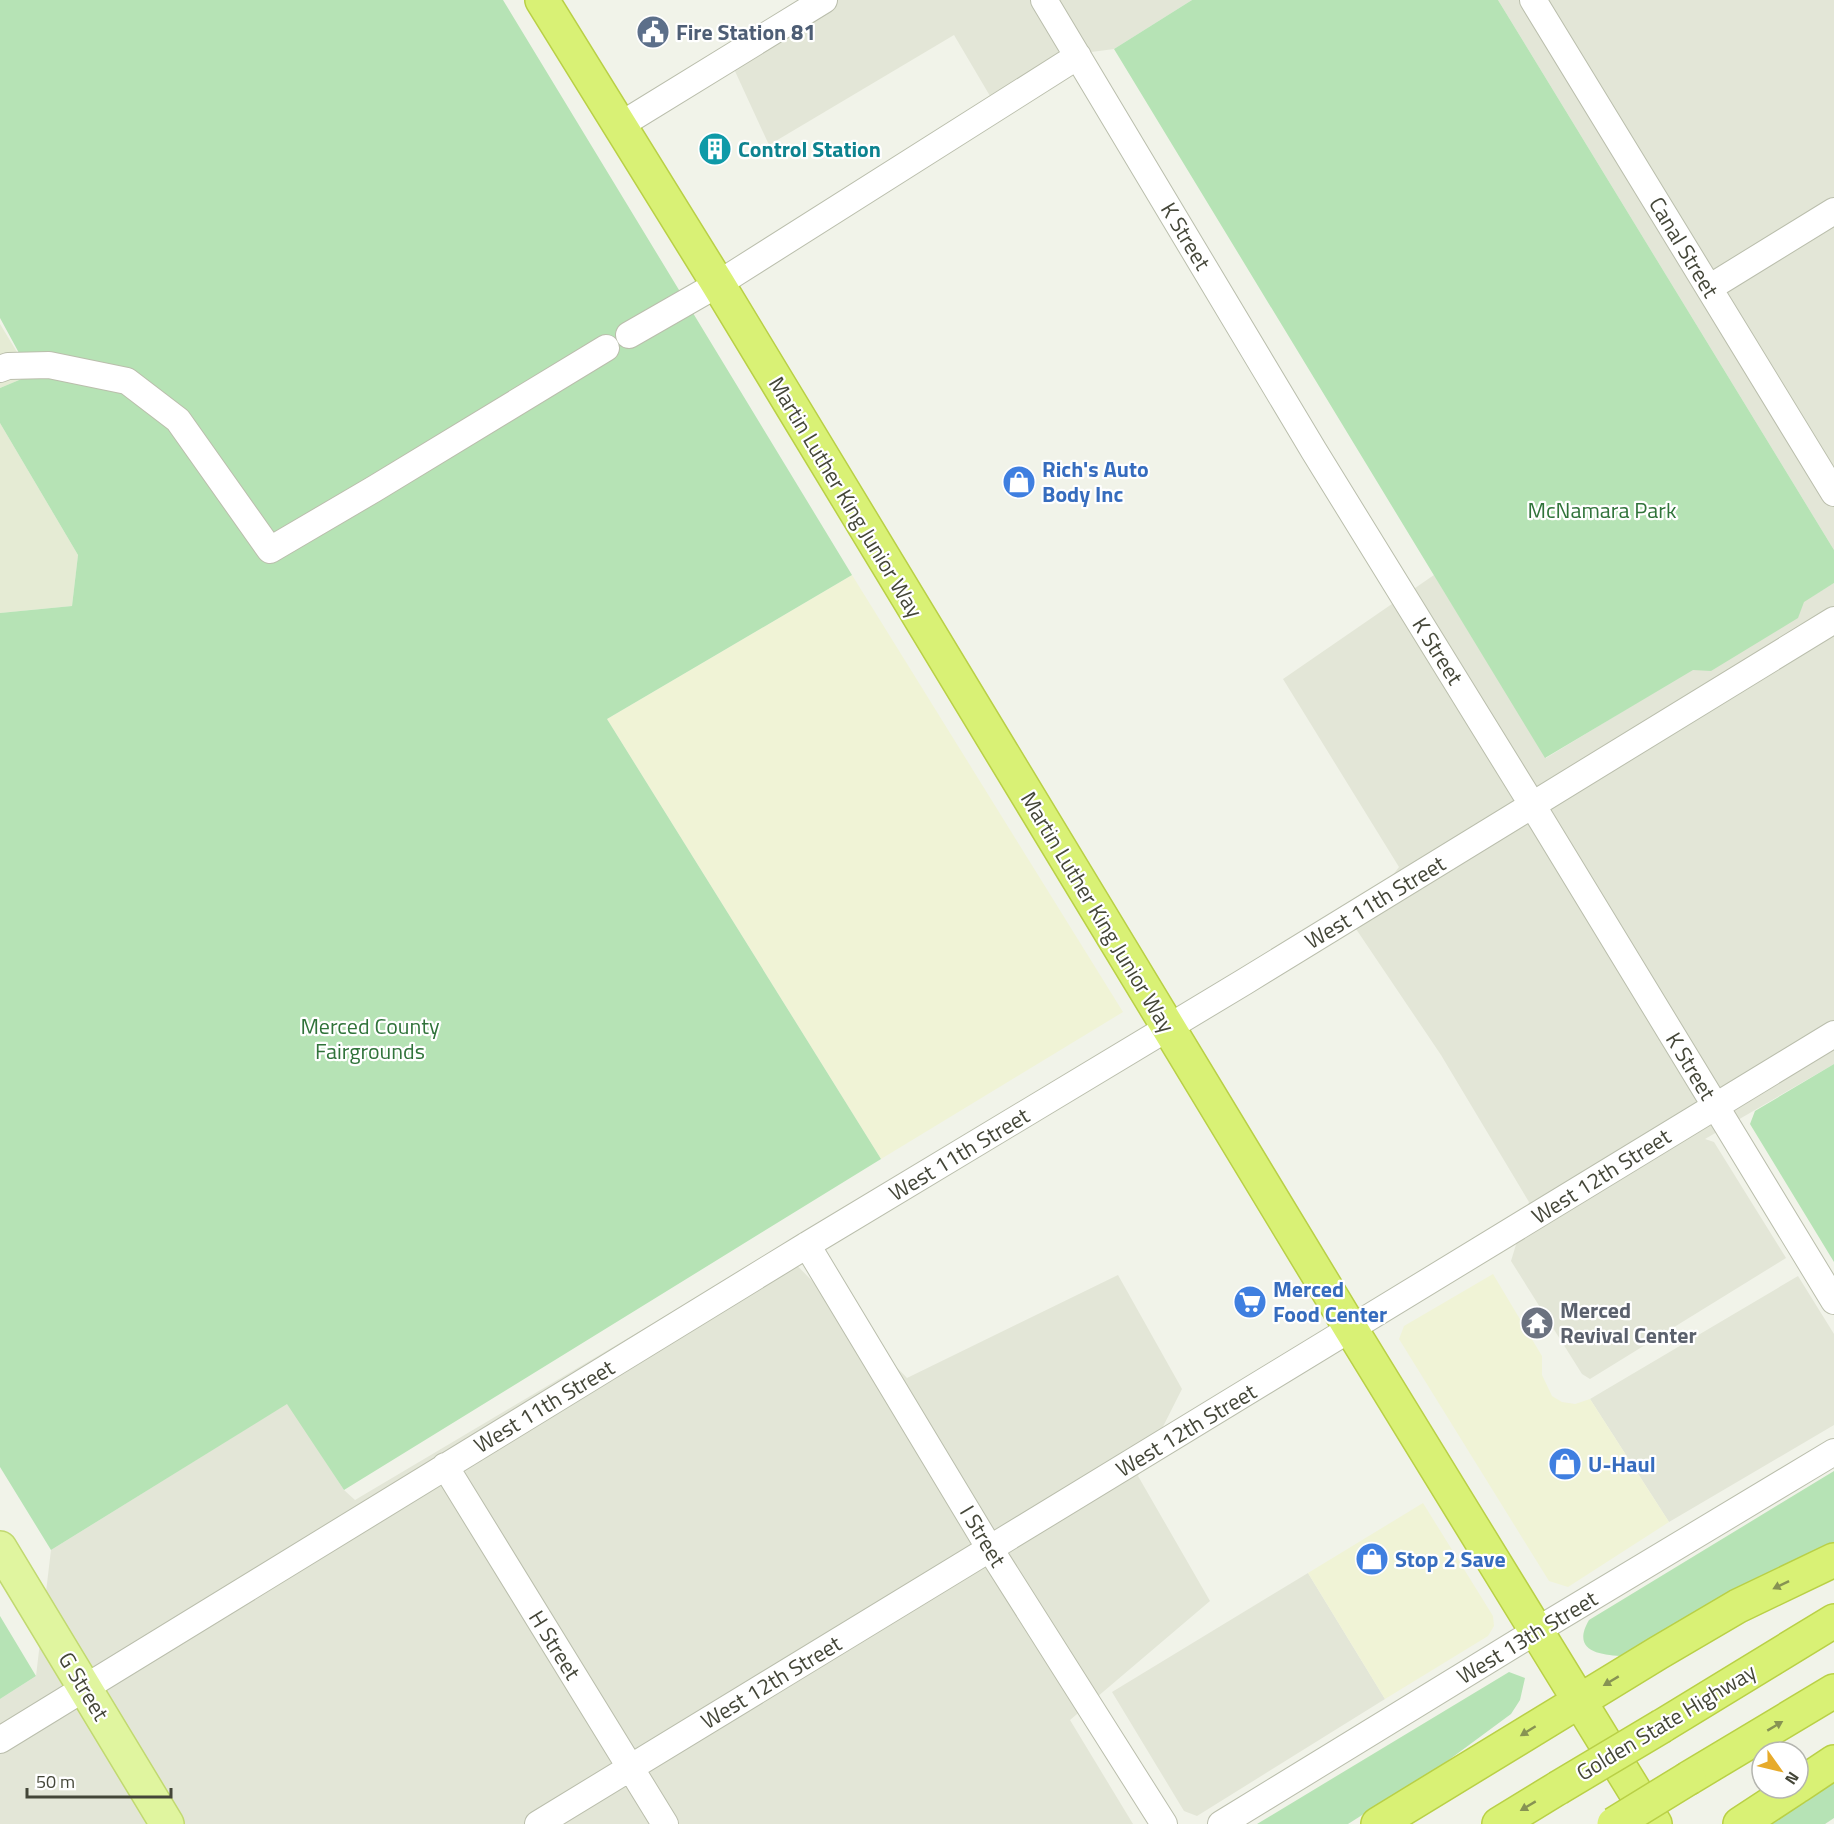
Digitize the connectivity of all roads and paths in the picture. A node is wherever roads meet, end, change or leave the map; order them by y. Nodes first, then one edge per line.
1 (542, 0) edge
2 (824, 0) edge
3 (1044, 0) edge
4 (1533, 0) edge
5 (1078, 56) junction
6 (619, 126) junction
7 (1834, 211) edge
8 (718, 284) junction
9 (1709, 288) junction
10 (629, 335) dead end
11 (606, 348) dead end
12 (0, 369) edge
13 (1834, 493) edge
14 (1834, 620) edge
15 (1533, 806) junction
16 (1169, 1028) junction
17 (1834, 1034) edge
18 (1716, 1106) junction
19 (807, 1245) junction
20 (1834, 1301) edge
21 (1351, 1329) junction
22 (1834, 1452) edge
23 (445, 1466) junction
24 (0, 1548) edge
25 (990, 1549) junction
26 (1834, 1560) edge
27 (1834, 1621) edge
28 (1536, 1631) junction
29 (84, 1687) junction
30 (1834, 1691) edge
31 (1578, 1700) junction
32 (0, 1740) edge
33 (1834, 1762) edge
34 (630, 1768) junction
35 (1810, 1778) edge
36 (1776, 1800) edge
37 (167, 1824) edge
38 (538, 1824) edge
39 (665, 1824) edge
40 (1164, 1824) edge
41 (1221, 1824) edge
42 (1378, 1824) edge
43 (1499, 1824) edge
44 (1614, 1824) edge
45 (1655, 1824) edge
46 (1740, 1824) edge

1 - 6 highway, Martin Luther King Junior Way
2 - 6 street
3 - 5 street, K Street
4 - 9 street, Canal Street
5 - 8 street
5 - 15 street, K Street
6 - 8 highway, Martin Luther King Junior Way
7 - 9 street
8 - 10 street
8 - 16 highway, Martin Luther King Junior Way
9 - 13 street, Canal Street
11 - 12 street
14 - 15 street, West 11th Street
15 - 16 street, West 11th Street
15 - 18 street, K Street
16 - 19 street, West 11th Street
16 - 21 highway, Martin Luther King Junior Way
17 - 18 street, West 12th Street
18 - 20 street, K Street
18 - 21 street, West 12th Street
19 - 23 street, West 11th Street
19 - 25 street, I Street
21 - 25 street, West 12th Street
21 - 28 highway, Martin Luther King Junior Way
22 - 28 street, West 13th Street
23 - 29 street, West 11th Street
23 - 34 street, H Street
24 - 29 main road, G Street
25 - 34 street, West 12th Street
25 - 40 street, I Street
26 -> 31 highway
27 -> 43 highway, Golden State Highway, bridge
28 - 31 highway, Martin Luther King Junior Way
28 - 41 street, West 13th Street
29 - 32 street, West 11th Street
29 - 37 main road, G Street
44 -> 30 highway, bridge
31 -> 42 highway
31 - 45 highway, Martin Luther King Junior Way
33 - 35 highway
34 - 38 street, West 12th Street
34 - 39 street, H Street
36 - 46 highway

